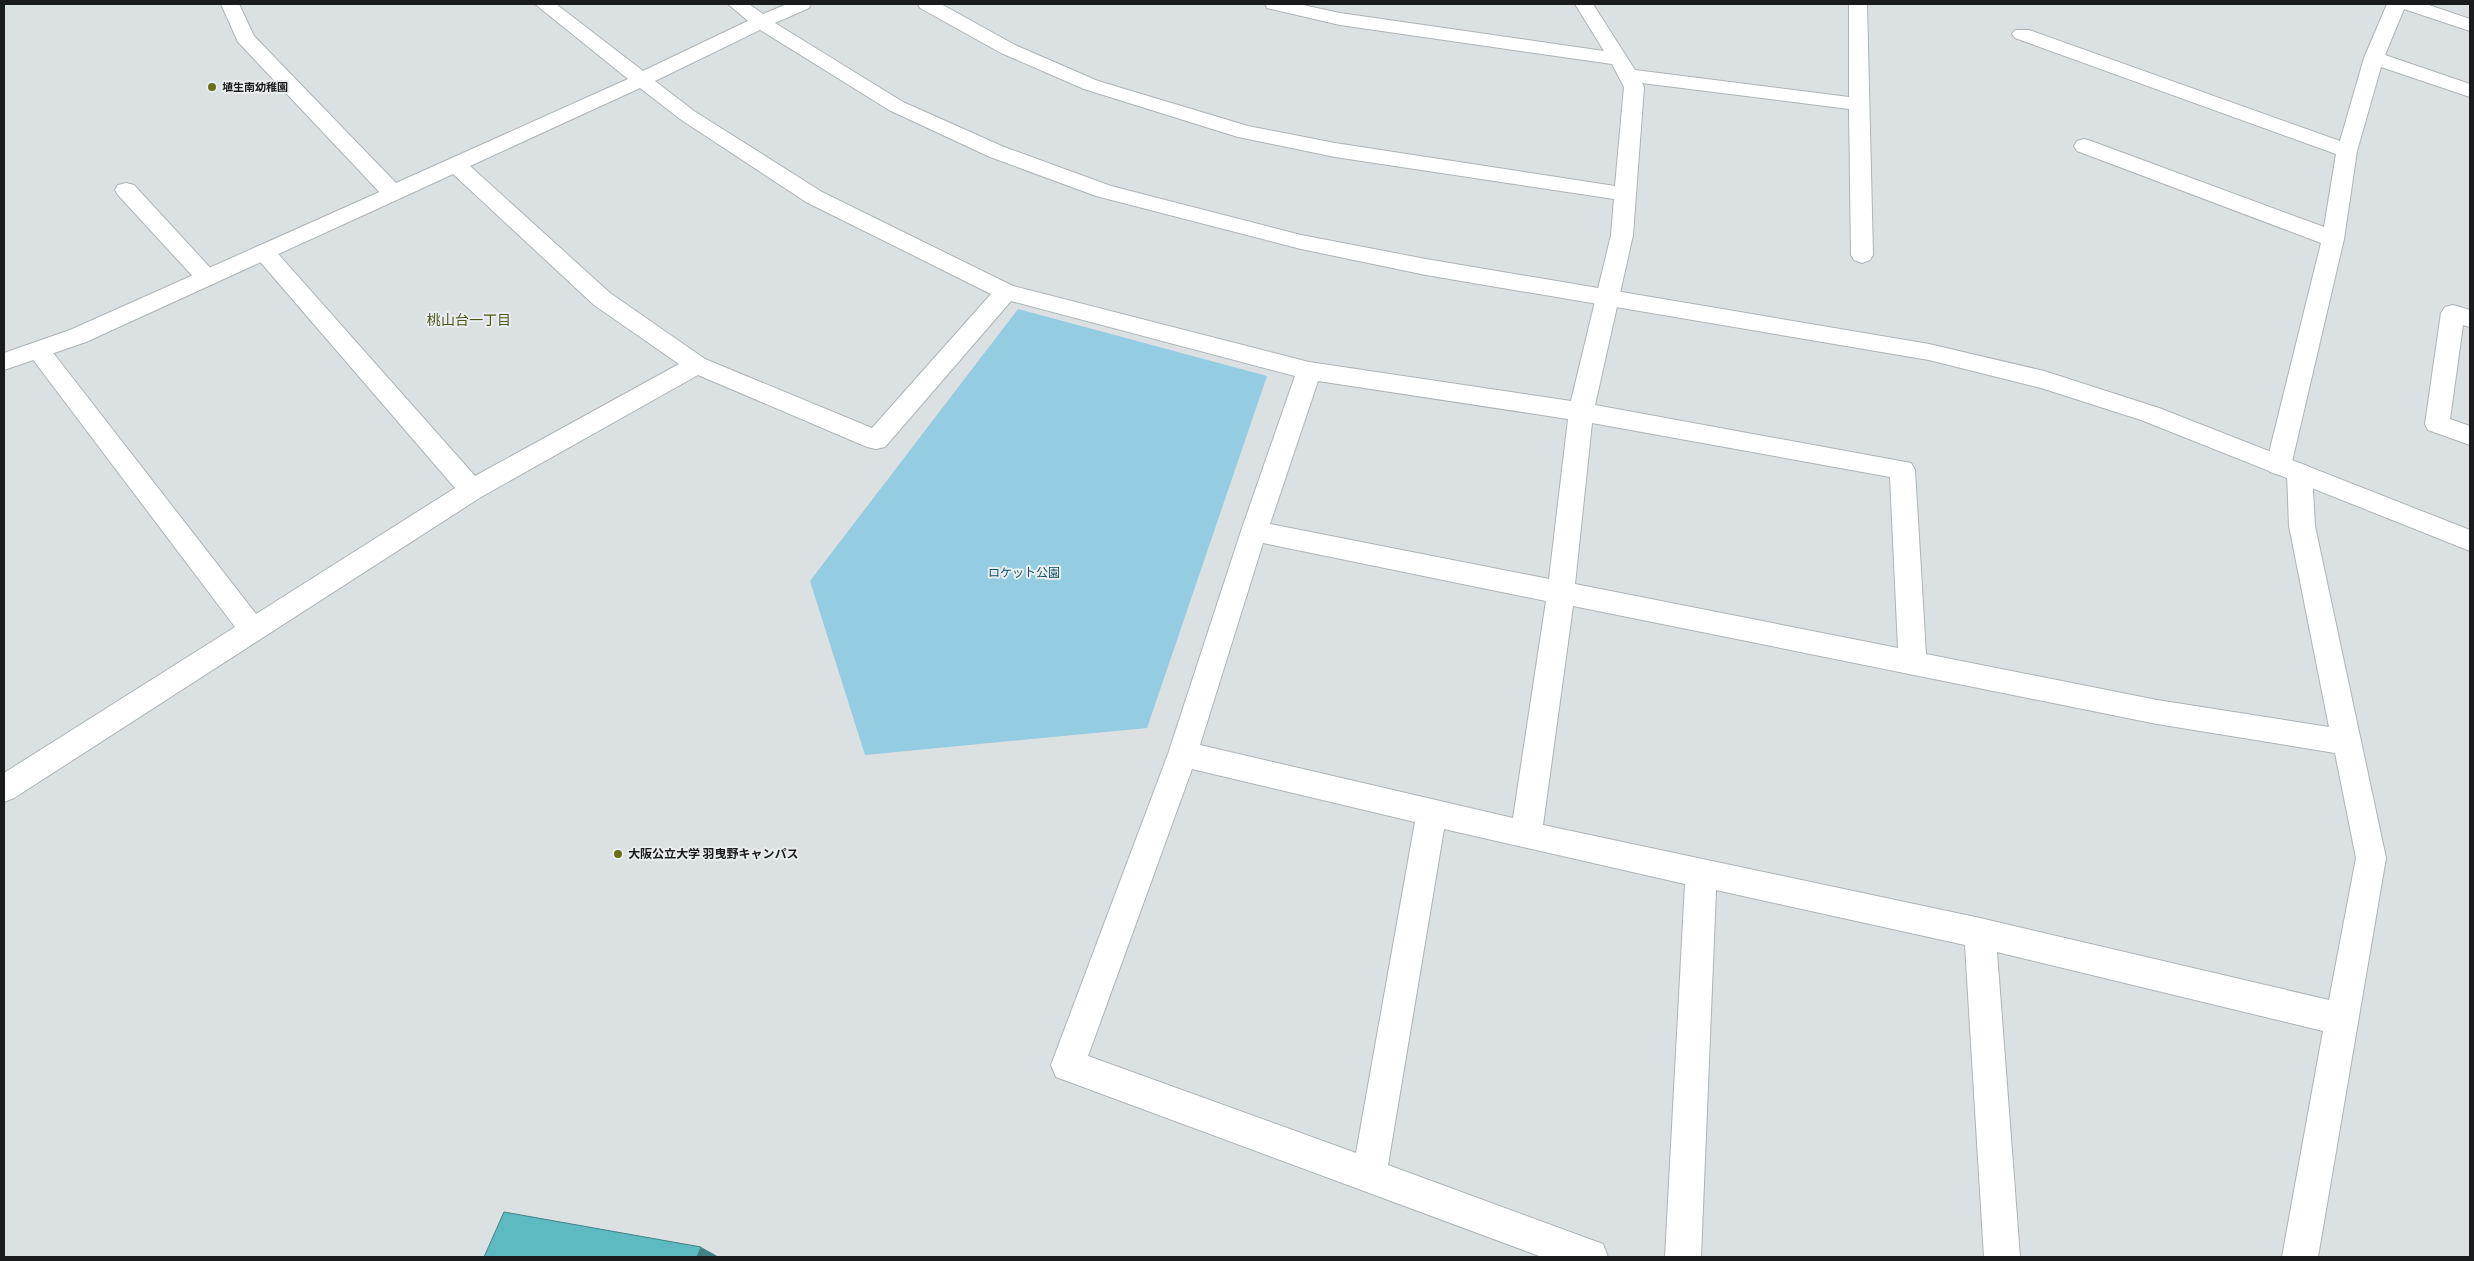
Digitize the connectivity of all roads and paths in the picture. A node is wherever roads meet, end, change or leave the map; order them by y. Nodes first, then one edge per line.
1 (230, 4) edge
2 (544, 4) edge
3 (737, 4) edge
4 (802, 4) edge
5 (927, 4) edge
6 (1274, 4) edge
7 (1584, 4) edge
8 (1858, 4) edge
9 (2396, 4) edge
10 (2408, 4) edge
11 (761, 22) junction
12 (2470, 25) edge
13 (2022, 34) dead end
14 (2374, 58) junction
15 (1623, 67) junction
16 (643, 79) junction
17 (2470, 91) edge
18 (1859, 104) junction
19 (2084, 146) dead end
20 (2347, 151) junction
21 (455, 164) junction
22 (126, 190) dead end
23 (393, 193) junction
24 (1625, 194) junction
25 (2333, 239) junction
26 (264, 252) junction
27 (1862, 255) dead end
28 (207, 278) junction
29 (1006, 292) junction
30 (1609, 298) junction
31 (2470, 319) edge
32 (39, 351) junction
33 (4, 362) edge
34 (696, 365) junction
35 (1309, 370) junction
36 (1581, 412) junction
37 (2470, 436) edge
38 (2289, 469) junction
39 (472, 490) junction
40 (1254, 531) junction
41 (2470, 542) edge
42 (1561, 594) junction
43 (253, 630) junction
44 (1913, 664) junction
45 (2347, 742) junction
46 (1183, 754) junction
47 (4, 789) edge
48 (1432, 813) junction
49 (1526, 835) junction
50 (1701, 874) junction
51 (1980, 933) junction
52 (2342, 1019) junction
53 (1369, 1175) junction
54 (1590, 1257) edge
55 (1683, 1257) edge
56 (2002, 1257) edge
57 (2300, 1257) edge

1 - 23 street
2 - 16 street
3 - 11 street
4 - 11 street
5 - 24 street
6 - 15 street
7 - 15 street
8 - 18 street
9 - 14 street
10 - 12 street
11 - 16 street
11 - 30 street
13 - 20 street
14 - 17 street
14 - 20 street
15 - 18 street
15 - 24 street
16 - 21 street
16 - 29 street
18 - 27 street
19 - 25 street
20 - 25 street
21 - 23 street
21 - 34 street
22 - 28 street
23 - 26 street
24 - 30 street
25 - 38 street
26 - 28 street
26 - 39 street
28 - 32 street
29 - 34 street
29 - 35 street
30 - 36 street
30 - 38 street
31 - 37 street
32 - 33 street
32 - 43 street
34 - 39 street
35 - 36 street
35 - 40 street
36 - 42 street
36 - 44 street
38 - 41 street
38 - 45 street
39 - 43 street
40 - 42 street
40 - 46 street
42 - 44 street
42 - 49 street
43 - 47 street
44 - 45 street
45 - 52 street
46 - 48 street
46 - 53 street
48 - 49 street
48 - 53 street
49 - 50 street
50 - 51 street
50 - 55 street
51 - 52 street
51 - 56 street
52 - 57 street
53 - 54 street

